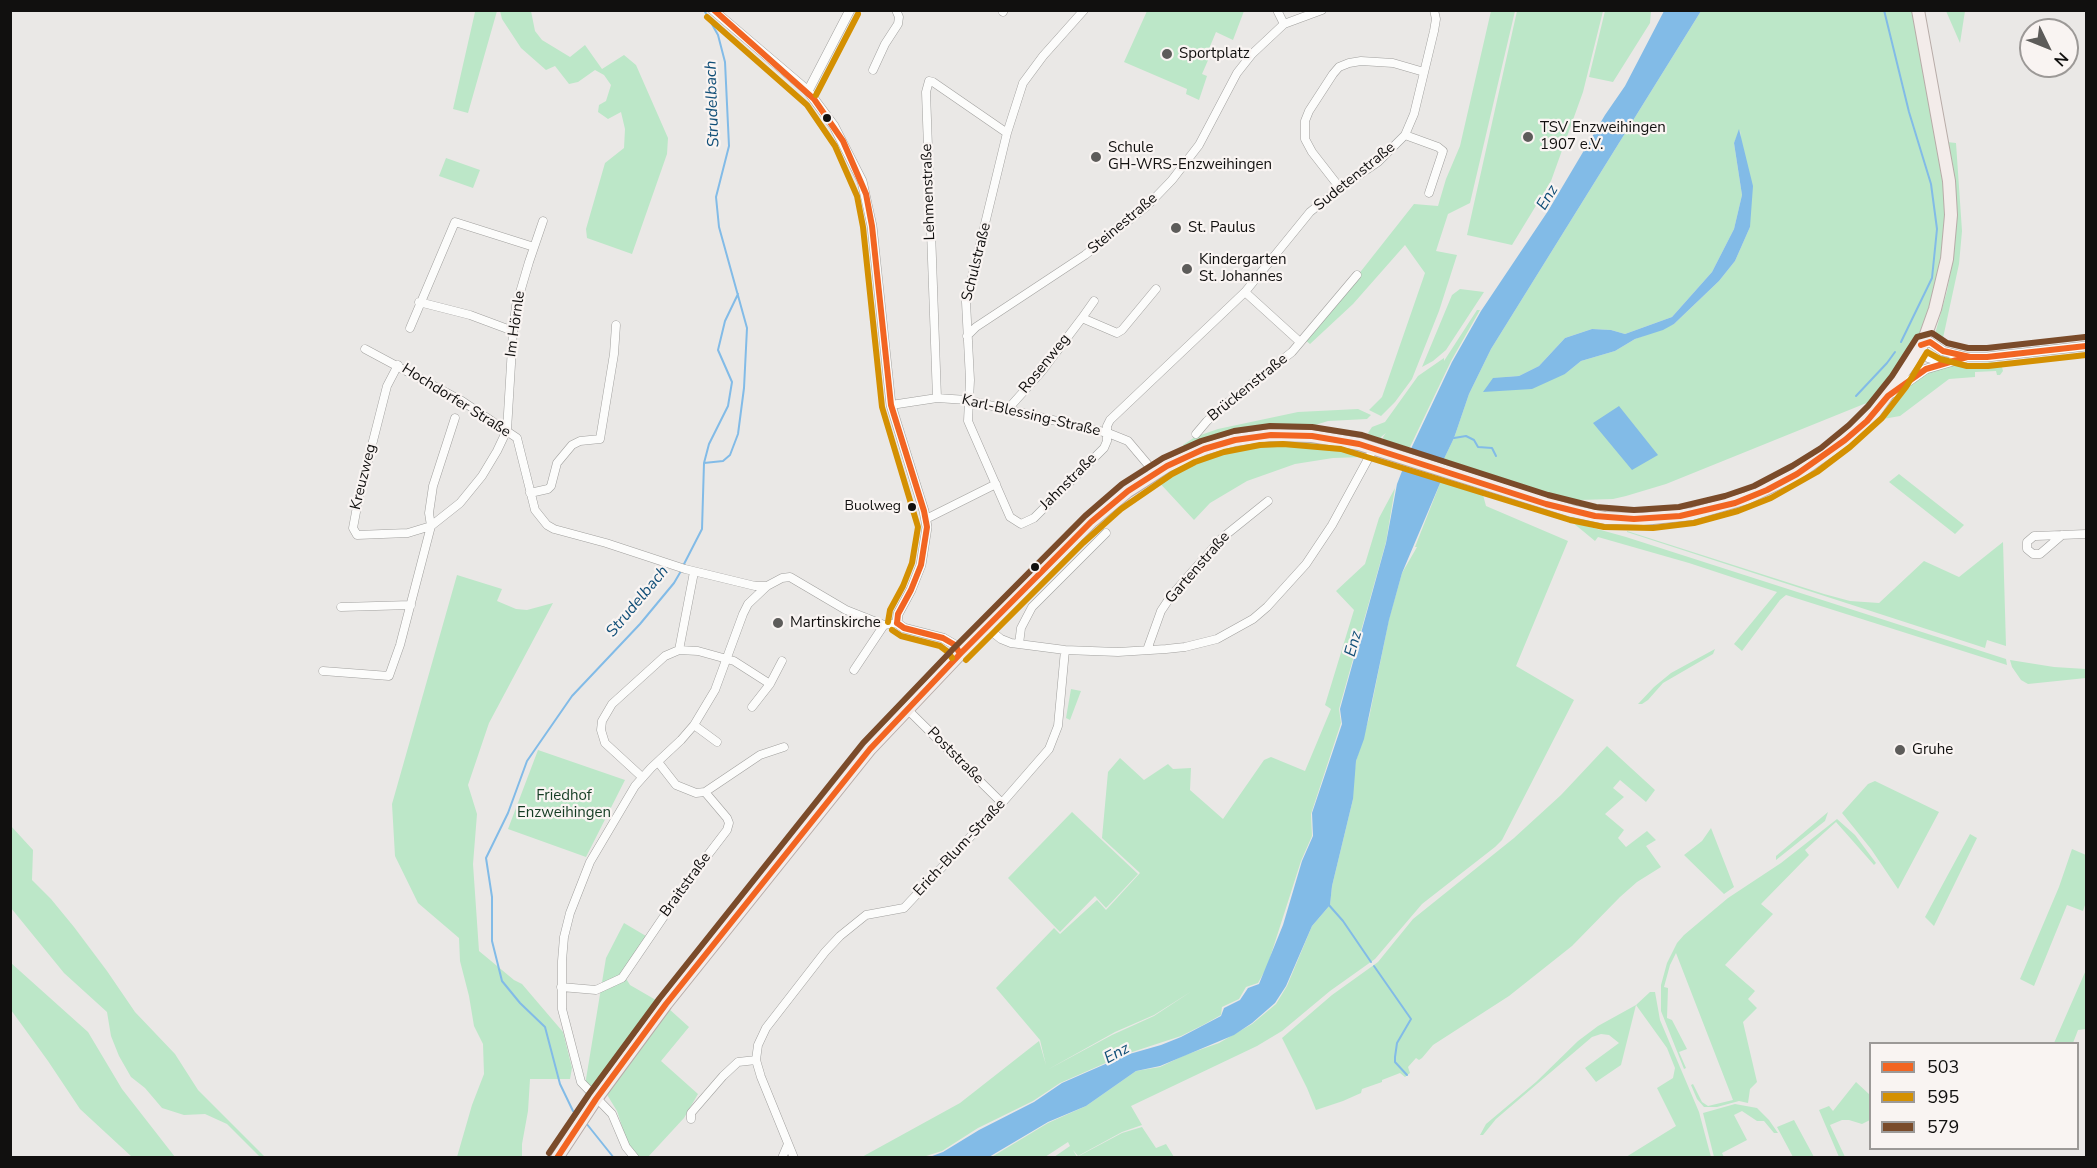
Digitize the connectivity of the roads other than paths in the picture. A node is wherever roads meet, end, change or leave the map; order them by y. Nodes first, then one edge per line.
1 (713, 10) edge
2 (850, 10) edge
3 (896, 10) edge
4 (1084, 10) edge
5 (1277, 10) edge
6 (1322, 10) edge
7 (1434, 10) edge
8 (1918, 10) edge
9 (1284, 24) junction
10 (873, 70) dead end
11 (1424, 72) junction
12 (808, 91) junction
13 (1007, 134) junction
14 (1405, 135) junction
15 (1340, 188) junction
16 (1429, 194) dead end
17 (543, 221) dead end
18 (534, 247) junction
19 (1357, 275) dead end
20 (1156, 289) dead end
21 (1245, 292) junction
22 (1094, 301) dead end
23 (419, 302) junction
24 (1082, 318) junction
25 (616, 325) dead end
26 (410, 328) dead end
27 (513, 331) junction
28 (967, 336) junction
29 (1300, 342) junction
30 (1921, 346) junction
31 (2086, 346) edge
32 (365, 349) dead end
33 (1967, 357) junction
34 (1951, 362) junction
35 (398, 365) junction
36 (937, 398) junction
37 (968, 400) junction
38 (1885, 400) junction
39 (891, 405) junction
40 (1007, 410) junction
41 (454, 418) dead end
42 (507, 430) junction
43 (1108, 433) junction
44 (1196, 434) dead end
45 (1374, 448) junction
46 (1155, 473) junction
47 (996, 484) junction
48 (530, 493) junction
49 (1269, 501) dead end
50 (926, 519) junction
51 (1021, 524) joint
52 (431, 526) junction
53 (1106, 533) dead end
54 (2086, 534) edge
55 (2062, 535) dead end
56 (694, 572) junction
57 (767, 586) junction
58 (411, 605) junction
59 (341, 607) dead end
60 (897, 623) junction
61 (884, 625) junction
62 (987, 628) junction
63 (1019, 644) junction
64 (679, 650) junction
65 (1065, 650) junction
66 (1147, 650) junction
67 (960, 654) junction
68 (726, 660) junction
69 (782, 661) dead end
70 (854, 669) dead end
71 (324, 671) dead end
72 (770, 684) junction
73 (752, 707) dead end
74 (907, 709) junction
75 (694, 725) junction
76 (717, 742) dead end
77 (784, 747) dead end
78 (658, 762) junction
79 (642, 777) junction
80 (705, 792) junction
81 (1002, 804) junction
82 (561, 987) junction
83 (756, 1060) junction
84 (596, 1099) junction
85 (691, 1119) dead end
86 (788, 1144) junction
87 (557, 1158) edge
88 (634, 1158) edge
89 (782, 1158) edge
90 (794, 1158) edge

1 - 12 street
2 - 12 street
3 - 10 street
4 - 13 street, Schulstraße
5 - 9 street
6 - 9 street, Steinestraße
7 - 11 street, Sudetenstraße
8 - 30 main road
9 - 28 street, Steinestraße
11 - 14 street, Sudetenstraße
11 - 15 street
12 - 39 street
13 - 28 street, Schulstraße
13 - 36 street, Lehmenstraße
14 - 15 street, Sudetenstraße
14 - 16 street
15 - 21 street, Sudetenstraße
17 - 18 street, Im Hörnle
18 - 23 street
18 - 27 street, Im Hörnle
19 - 29 street, Brückenstraße
20 - 24 street
21 - 29 street
21 - 43 street, Sudetenstraße
22 - 24 street, Rosenweg
23 - 26 street
23 - 27 street
24 - 40 street, Rosenweg
25 - 48 street
27 - 42 street, Im Hörnle
28 - 37 street, Schulstraße
29 - 44 street, Brückenstraße
30 - 33 street
30 - 34 street
30 - 38 main road
31 - 33 street
32 - 35 street, Hochdorfer Straße
33 - 34 street
34 - 38 street
35 - 42 street, Hochdorfer Straße
35 - 52 street, Kreuzweg
36 - 37 street, Karl-Blessing-Straße
36 - 39 street, Karl-Blessing-Straße
37 - 40 street, Karl-Blessing-Straße
37 - 47 street, Schulstraße
38 - 45 main road
39 - 50 street
40 - 43 street, Karl-Blessing-Straße
41 - 52 street
42 - 48 street, Hochdorfer Straße
42 - 52 street, Kreuzweg
43 - 46 street, Karl-Blessing-Straße
43 - 51 street, Jahnstraße
45 - 46 main road
45 - 66 street
46 - 62 main road
47 - 50 street
47 - 51 street, Schulstraße
48 - 56 street, Hochdorfer Straße
49 - 66 street, Gartenstraße
50 - 60 street
52 - 58 street
53 - 63 street
54 - 55 street
56 - 57 street, Hochdorfer Straße
56 - 64 street
57 - 61 street
57 - 68 street
58 - 59 street
58 - 71 street
60 - 61 street
60 - 67 street
61 - 70 street
62 - 63 street
62 - 67 main road
63 - 65 street
64 - 68 street
64 - 79 street
65 - 66 street
65 - 81 street, Erich-Blum-Straße
67 - 74 main road
68 - 72 street
68 - 75 street
69 - 72 street
72 - 73 street
74 - 81 street, Poststraße
74 - 84 main road
75 - 76 street
75 - 78 street
77 - 80 street
78 - 79 street
78 - 80 street
79 - 82 street
80 - 82 street, Braitstraße
81 - 83 street, Erich-Blum-Straße
82 - 84 street
83 - 85 street
83 - 86 street
84 - 87 main road
84 - 88 street
86 - 89 street
86 - 90 street

